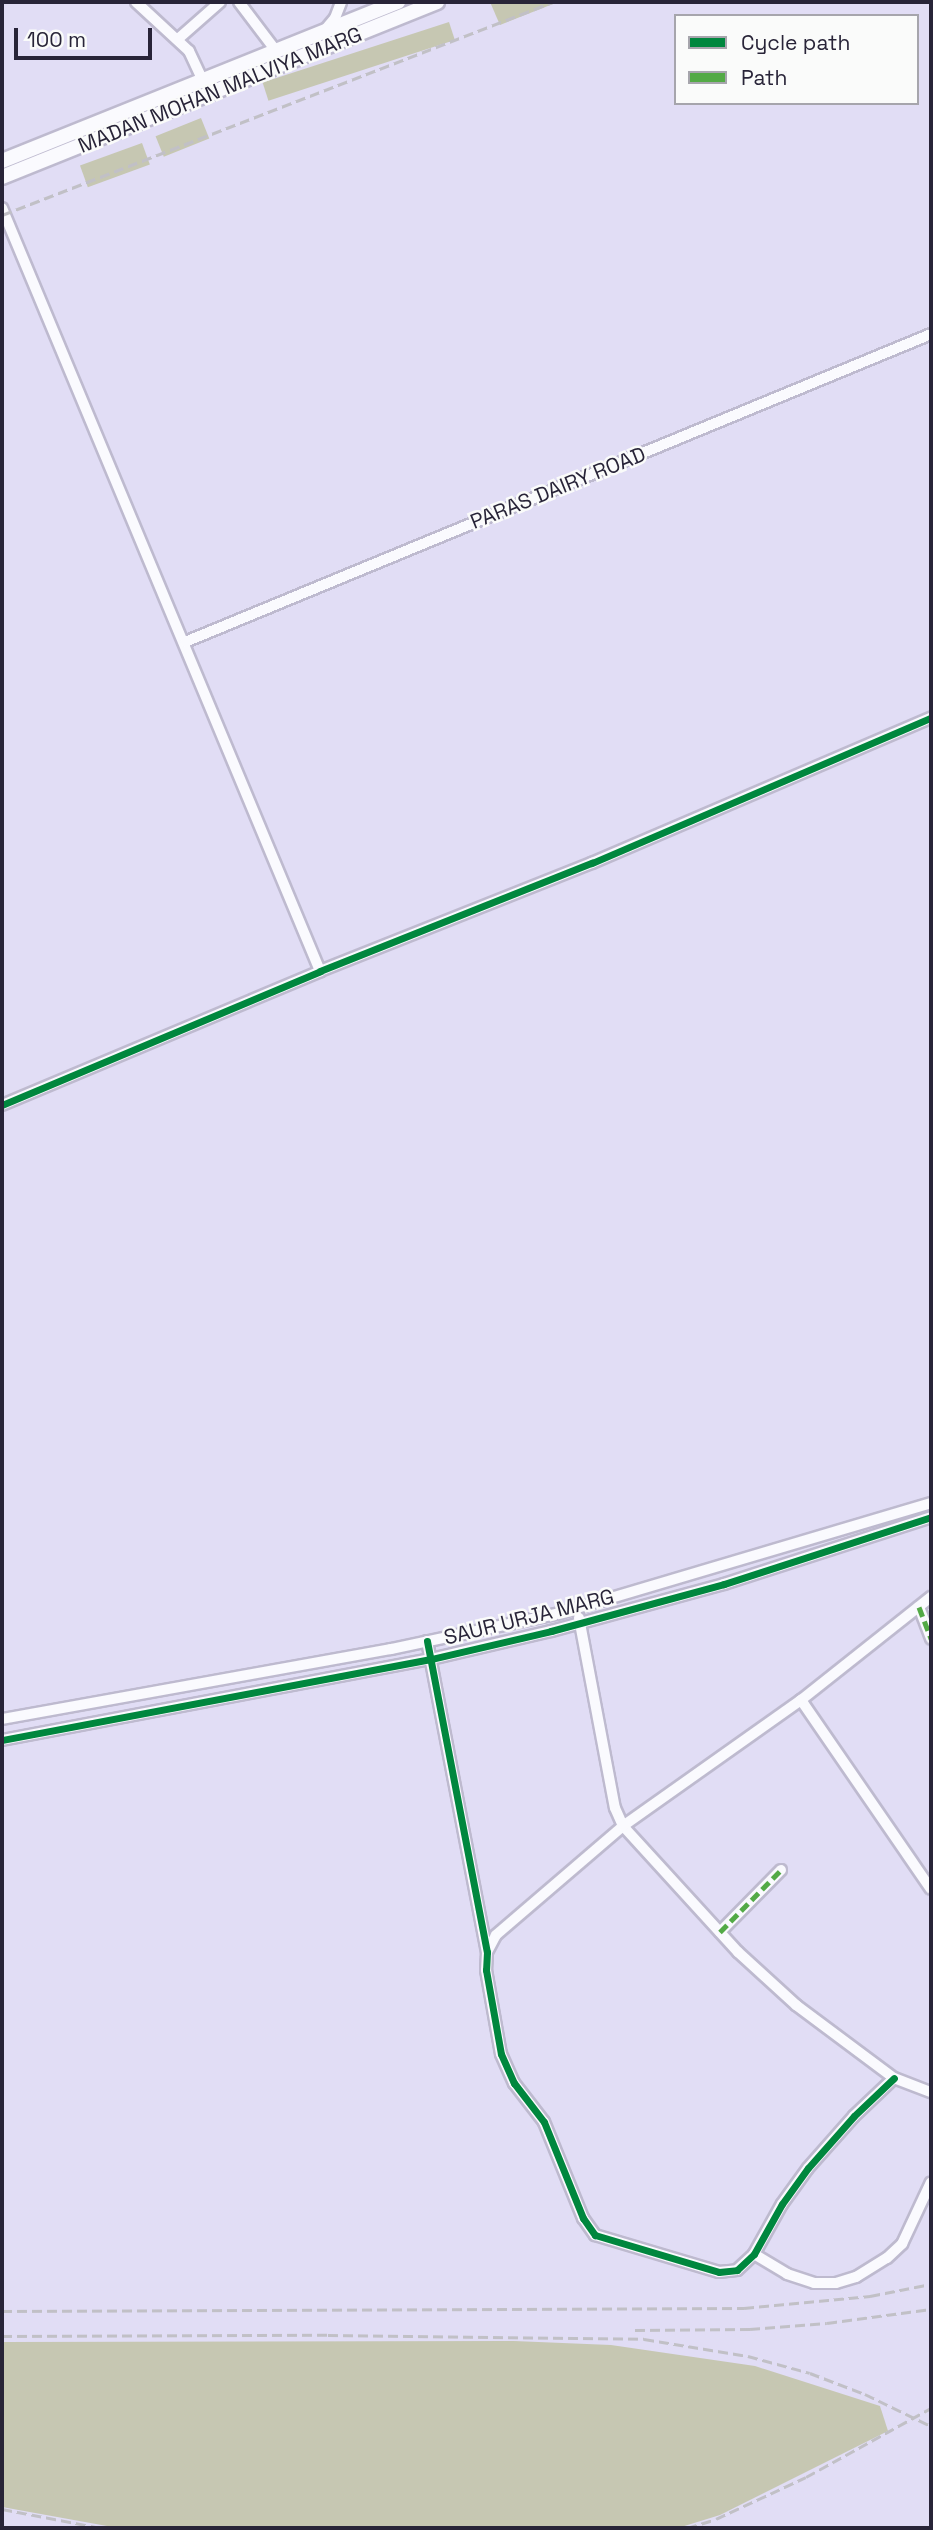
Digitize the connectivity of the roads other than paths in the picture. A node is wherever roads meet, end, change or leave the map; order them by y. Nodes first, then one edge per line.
1 (220, 2) edge
2 (239, 2) edge
3 (341, 2) edge
4 (398, 2) edge
5 (437, 2) edge
6 (143, 4) edge
7 (372, 14) edge
8 (323, 33) junction
9 (178, 39) junction
10 (277, 51) junction
11 (203, 81) junction
12 (2, 162) edge
13 (2, 177) edge
14 (2, 208) edge
15 (931, 334) edge
16 (185, 642) junction
17 (931, 718) edge
18 (320, 971) junction
19 (2, 1105) edge
20 (931, 1503) edge
21 (931, 1517) edge
22 (931, 1597) edge
23 (919, 1607) junction
24 (577, 1608) junction
25 (580, 1624) junction
26 (931, 1639) edge
27 (427, 1641) junction
28 (431, 1660) junction
29 (801, 1700) junction
30 (2, 1719) edge
31 (2, 1740) edge
32 (623, 1826) junction
33 (781, 1870) dead end
34 (931, 1889) edge
35 (720, 1932) junction
36 (487, 1952) junction
37 (894, 2078) junction
38 (931, 2092) edge
39 (931, 2182) edge
40 (754, 2254) junction

1 - 9 street
2 - 10 street
3 - 8 street
4 - 7 main road, MADAN MOHAN MALVIYA MARG
5 - 7 main road, MADAN MOHAN MALVIYA MARG
6 - 9 street
7 - 8 main road, MADAN MOHAN MALVIYA MARG
7 - 13 main road, MADAN MOHAN MALVIYA MARG
8 - 10 main road, MADAN MOHAN MALVIYA MARG
9 - 11 street
10 - 11 main road, MADAN MOHAN MALVIYA MARG
11 - 12 main road, MADAN MOHAN MALVIYA MARG
14 - 16 street
15 - 16 street, PARAS DAIRY ROAD
16 - 18 street
17 - 18 street
18 - 19 street
20 - 24 street, SAUR URJA MARG
21 - 25 street, SAUR URJA MARG
22 - 23 street
23 - 26 street
23 - 29 street
24 - 25 street
24 - 27 street, SAUR URJA MARG
25 - 28 street, SAUR URJA MARG
25 - 32 street
27 - 28 street
27 - 30 street, SAUR URJA MARG
28 - 31 street, SAUR URJA MARG
28 - 36 street
29 - 32 street
29 - 34 street
32 - 35 street
32 - 36 street
33 - 35 street
35 - 37 street
36 - 40 street
37 - 38 street
37 - 40 street
39 - 40 street

